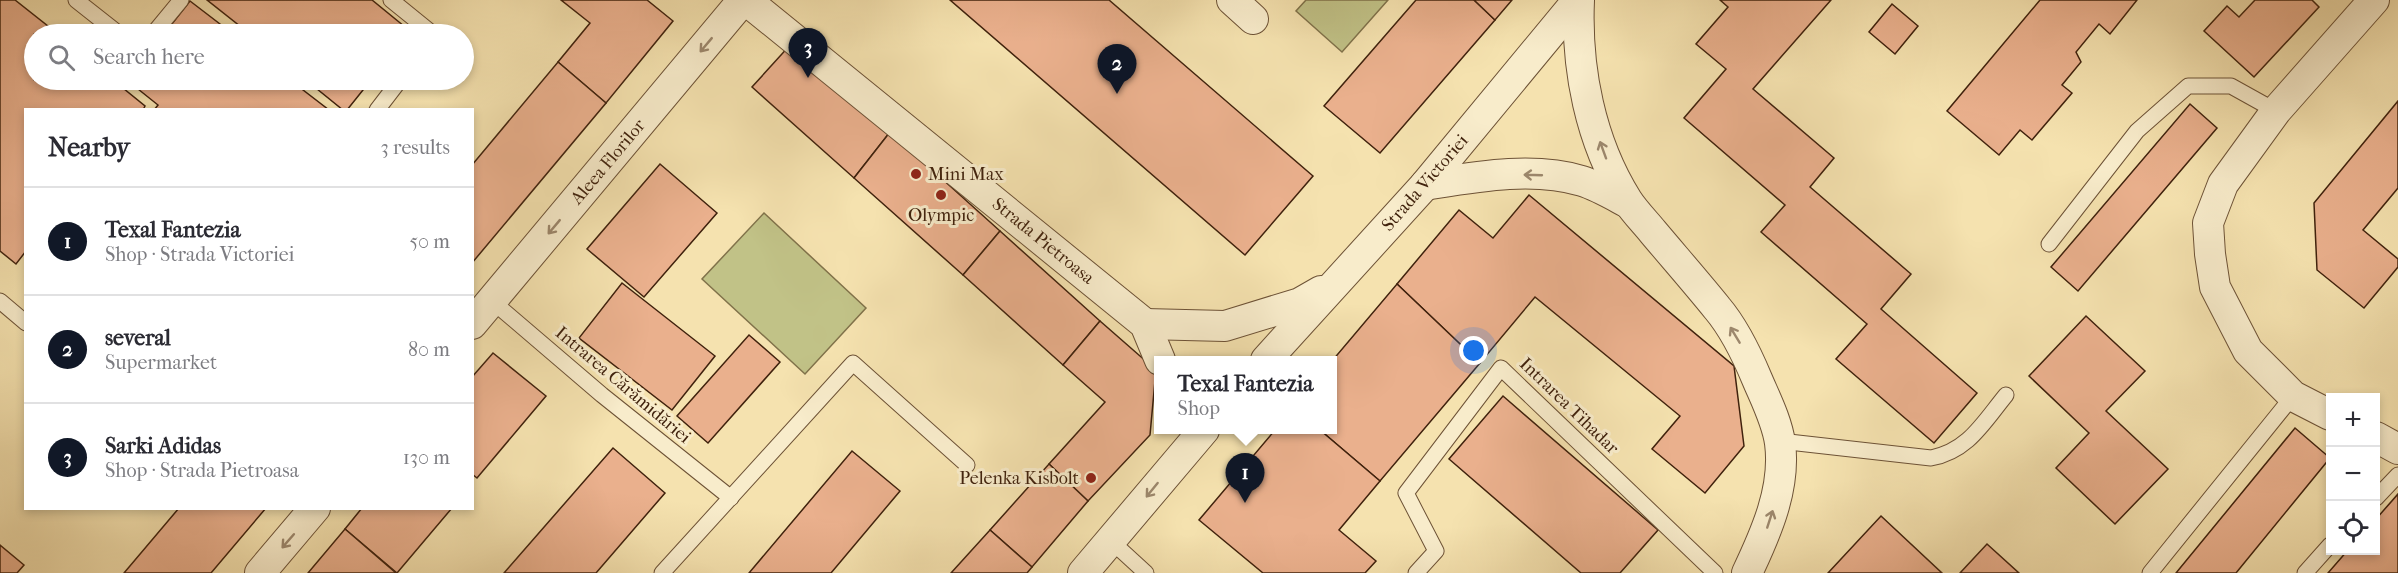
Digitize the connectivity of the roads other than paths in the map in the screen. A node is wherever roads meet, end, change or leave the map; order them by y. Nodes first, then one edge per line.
1 (76, 0) edge
2 (181, 0) edge
3 (390, 0) edge
4 (745, 0) edge
5 (1578, 0) edge
6 (2374, 0) edge
7 (106, 24) edge
8 (161, 24) edge
9 (420, 24) edge
10 (392, 90) edge
11 (379, 108) edge
12 (2276, 111) junction
13 (1425, 185) junction
14 (1628, 203) junction
15 (2049, 244) dead end
16 (1337, 282) junction
17 (0, 301) edge
18 (492, 301) junction
19 (24, 321) edge
20 (474, 322) edge
21 (1145, 324) junction
22 (1158, 356) edge
23 (1270, 356) edge
24 (2007, 395) dead end
25 (2293, 396) junction
26 (2326, 412) edge
27 (1172, 434) edge
28 (1199, 434) edge
29 (2380, 439) edge
30 (1780, 441) junction
31 (2398, 448) edge
32 (1173, 463) junction
33 (967, 465) dead end
34 (2398, 475) edge
35 (2380, 494) edge
36 (730, 498) junction
37 (313, 510) edge
38 (1110, 540) junction
39 (2326, 550) edge
40 (260, 573) edge
41 (662, 573) edge
42 (1083, 573) edge
43 (1146, 573) edge
44 (1416, 573) edge
45 (1714, 573) edge
46 (1747, 573) edge
47 (2150, 573) edge
48 (2305, 573) edge

1 - 7 lane
2 - 8 lane
3 - 9 lane
4 -> 18 street, Aleea Florilor
4 - 21 street, Strada Pietroasa
5 - 13 street, Strada Victoriei
14 -> 5 street
6 - 12 street
10 - 11 lane
12 - 15 lane
12 - 25 street
14 -> 13 street
13 - 16 street, Strada Victoriei
30 -> 14 street
16 - 21 street
16 - 23 street, Strada Victoriei
17 - 19 lane
18 - 20 street, Aleea Florilor
18 - 36 lane, Intrarea Cărămidăriei
21 - 22 street, Strada Pietroasa
24 - 30 lane
25 - 26 street
25 - 47 lane
27 - 32 street
28 - 32 street
29 - 31 street
46 -> 30 street
32 -> 38 street
33 - 36 lane
34 - 35 lane
36 - 41 lane
37 -> 40 street
38 - 42 street
38 - 43 lane
39 - 48 lane
44 - 45 lane, Intrarea Tihadar

